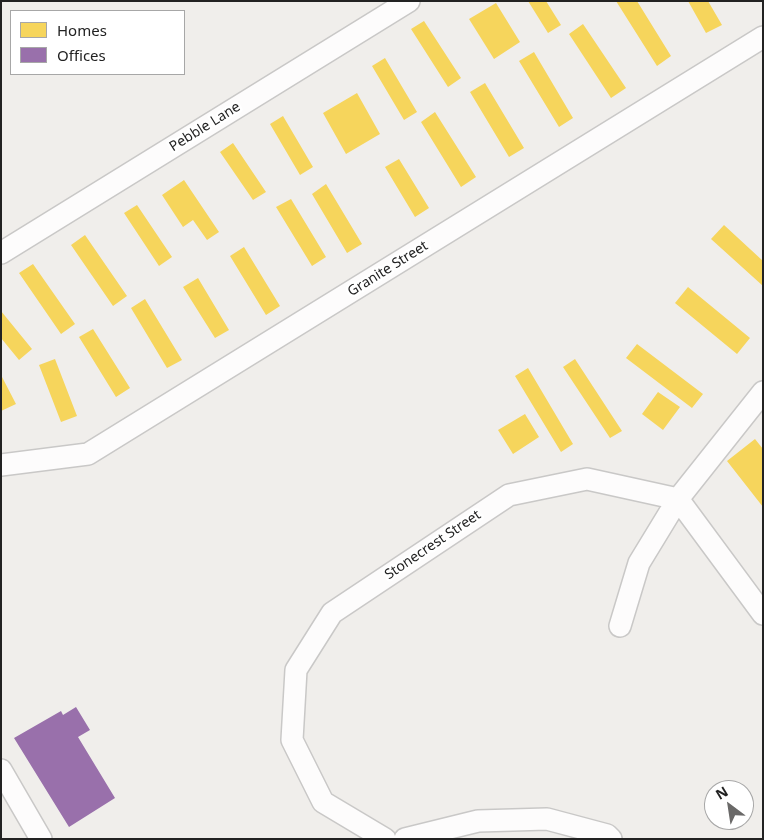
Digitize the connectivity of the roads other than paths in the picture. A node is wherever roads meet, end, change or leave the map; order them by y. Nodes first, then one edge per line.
1 (409, 1) edge
2 (763, 37) edge
3 (1, 253) edge
4 (763, 392) edge
5 (1, 465) edge
6 (678, 499) junction
7 (763, 614) edge
8 (620, 626) dead end
9 (1, 770) edge
10 (41, 839) edge
11 (385, 839) edge
12 (405, 839) edge
13 (610, 839) edge

1 - 3 street, Pebble Lane
2 - 5 street, Granite Street
4 - 6 street
6 - 7 street
6 - 8 street
6 - 11 street, Stonecrest Street
9 - 10 street
12 - 13 street

